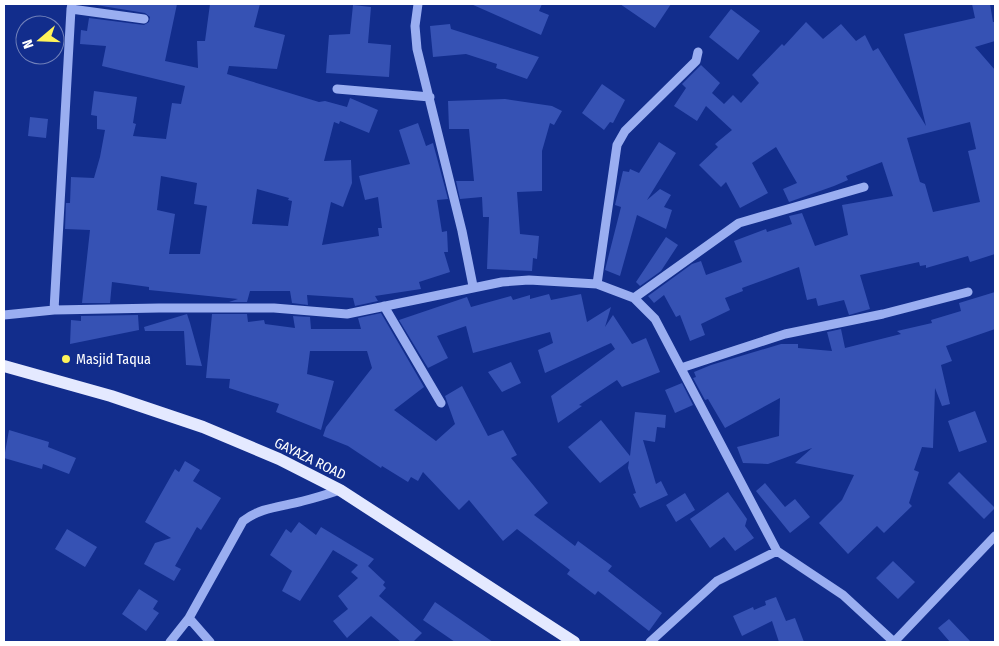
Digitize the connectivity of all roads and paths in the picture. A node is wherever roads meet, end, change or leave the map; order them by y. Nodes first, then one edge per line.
1 (418, 4) edge
2 (72, 6) edge
3 (144, 19) dead end
4 (698, 52) dead end
5 (337, 89) dead end
6 (430, 97) junction
7 (864, 187) dead end
8 (597, 284) junction
9 (473, 286) junction
10 (968, 292) dead end
11 (634, 298) junction
12 (384, 306) junction
13 (54, 310) junction
14 (4, 315) edge
15 (4, 366) edge
16 (681, 368) junction
17 (441, 403) dead end
18 (340, 490) junction
19 (995, 536) edge
20 (777, 551) junction
21 (189, 618) junction
22 (170, 642) edge
23 (210, 642) edge
24 (574, 642) edge
25 (650, 642) edge
26 (894, 642) edge

1 - 6 street
2 - 3 street
2 - 13 street
4 - 8 street
5 - 6 street
6 - 9 street
7 - 11 street
8 - 9 street
8 - 11 street
9 - 12 street
10 - 16 street
11 - 16 street
12 - 13 street
12 - 17 street
13 - 14 street
15 - 18 main road, GAYAZA ROAD
16 - 20 street
18 - 21 street
18 - 24 main road, GAYAZA ROAD
19 - 26 street
20 - 25 street
20 - 26 street
21 - 22 street
21 - 23 street

